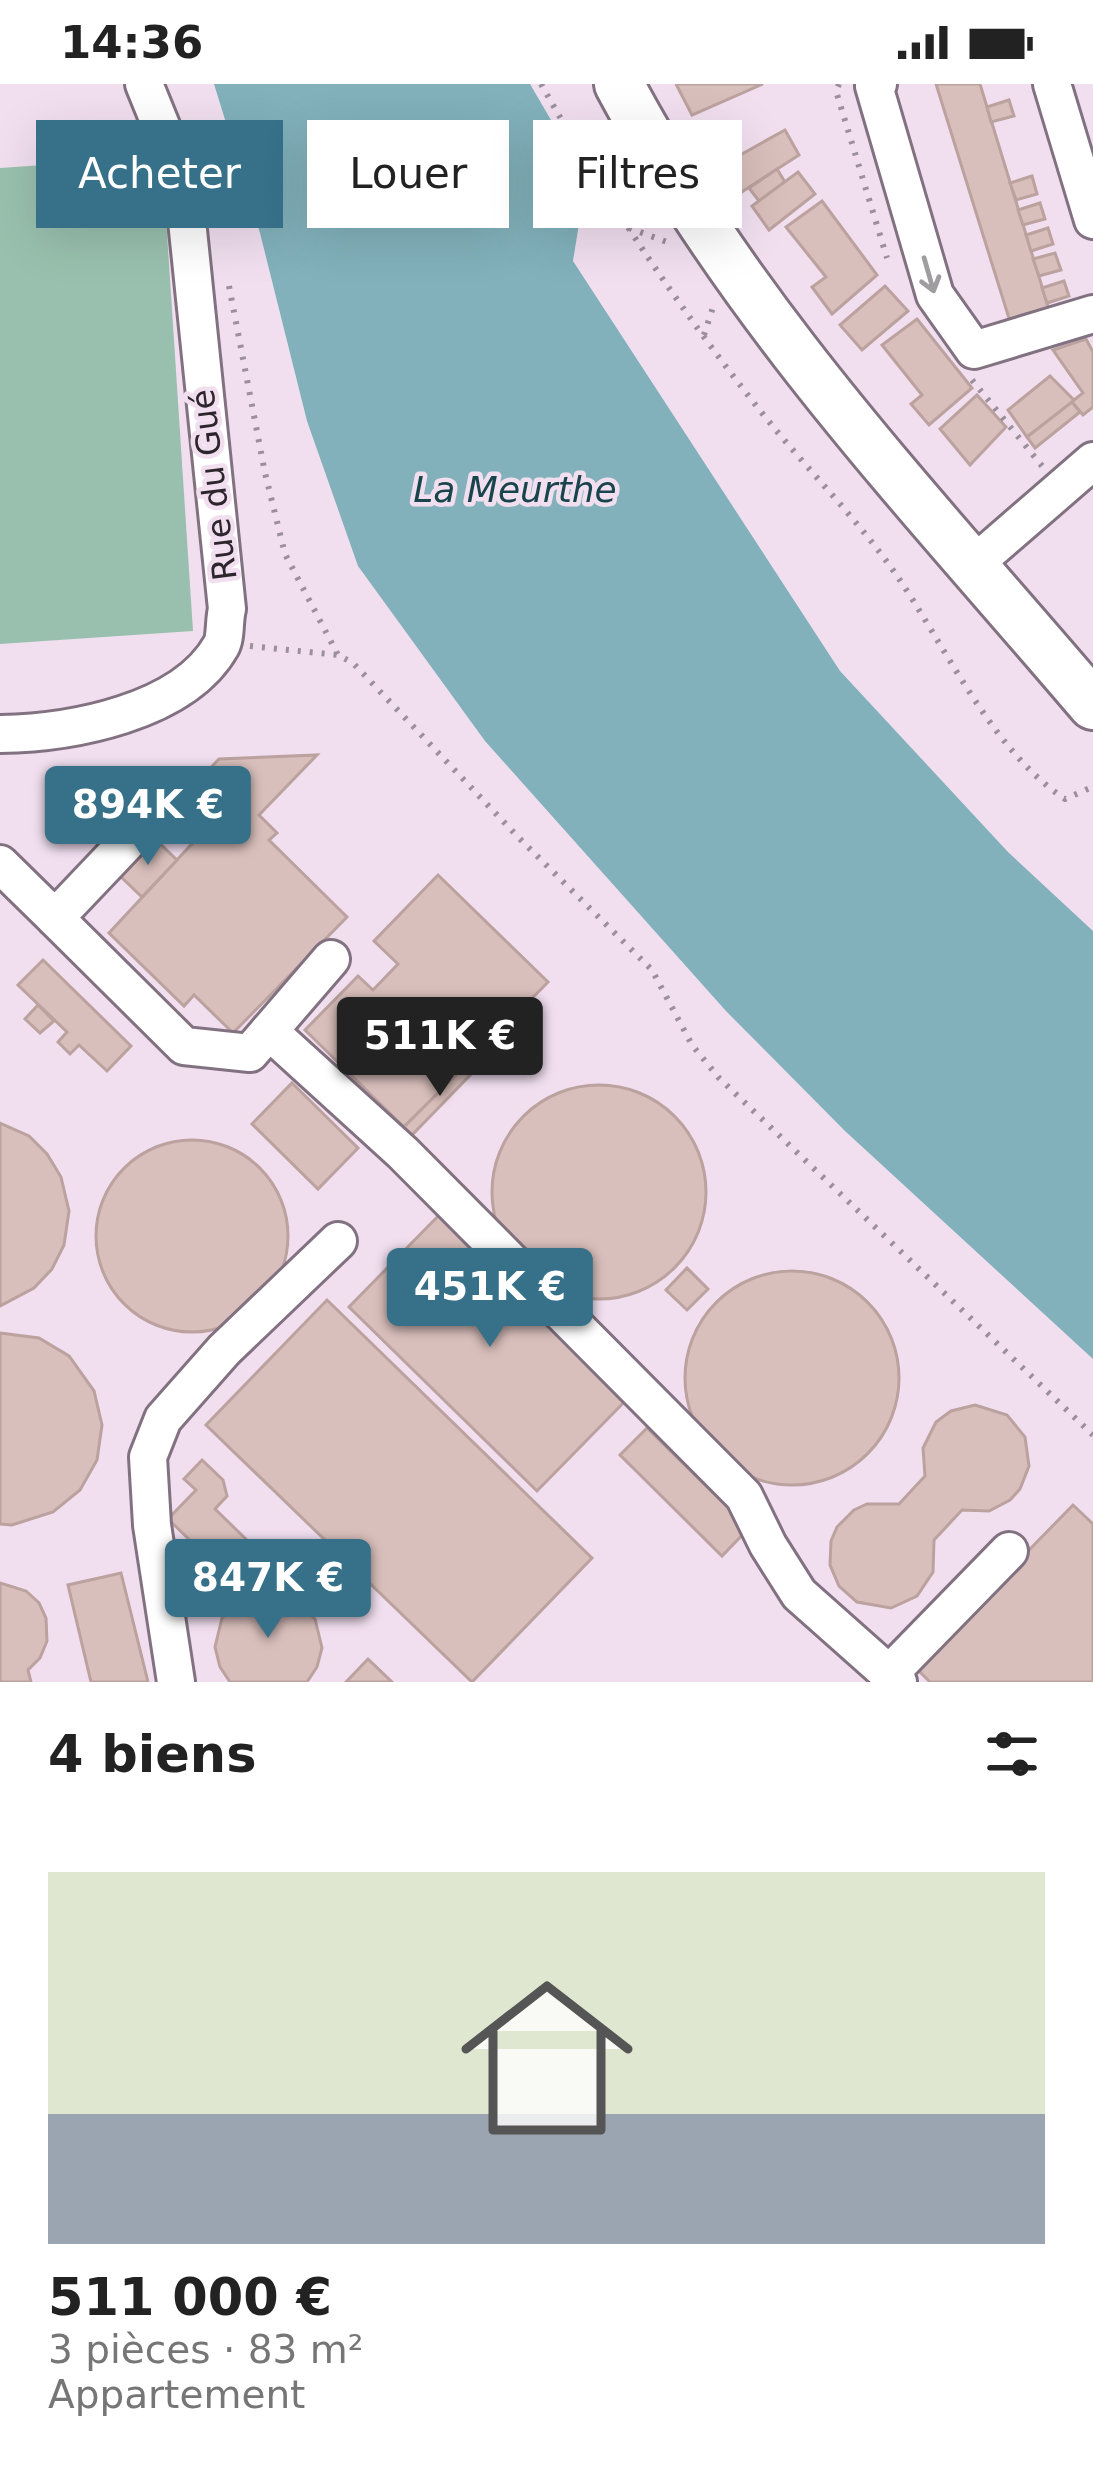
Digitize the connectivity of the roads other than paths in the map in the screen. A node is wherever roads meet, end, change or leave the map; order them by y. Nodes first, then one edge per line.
1 (144, 84) edge
2 (619, 84) edge
3 (878, 84) edge
4 (1052, 84) edge
5 (1093, 220) edge
6 (1093, 314) edge
7 (1093, 461) edge
8 (973, 565) junction
9 (1093, 705) edge
10 (0, 734) edge
11 (195, 814) dead end
12 (0, 864) edge
13 (55, 918) junction
14 (331, 959) dead end
15 (269, 1031) junction
16 (338, 1241) dead end
17 (1009, 1551) dead end
18 (894, 1678) edge
19 (176, 1682) edge

1 - 10 street, Rue du Gué
2 - 8 main road
3 -> 6 street
4 - 5 street
7 - 8 street
8 - 9 main road
11 - 13 street
12 - 13 street
13 - 15 street
14 - 15 street
15 - 18 street
16 - 19 street
17 - 18 street

